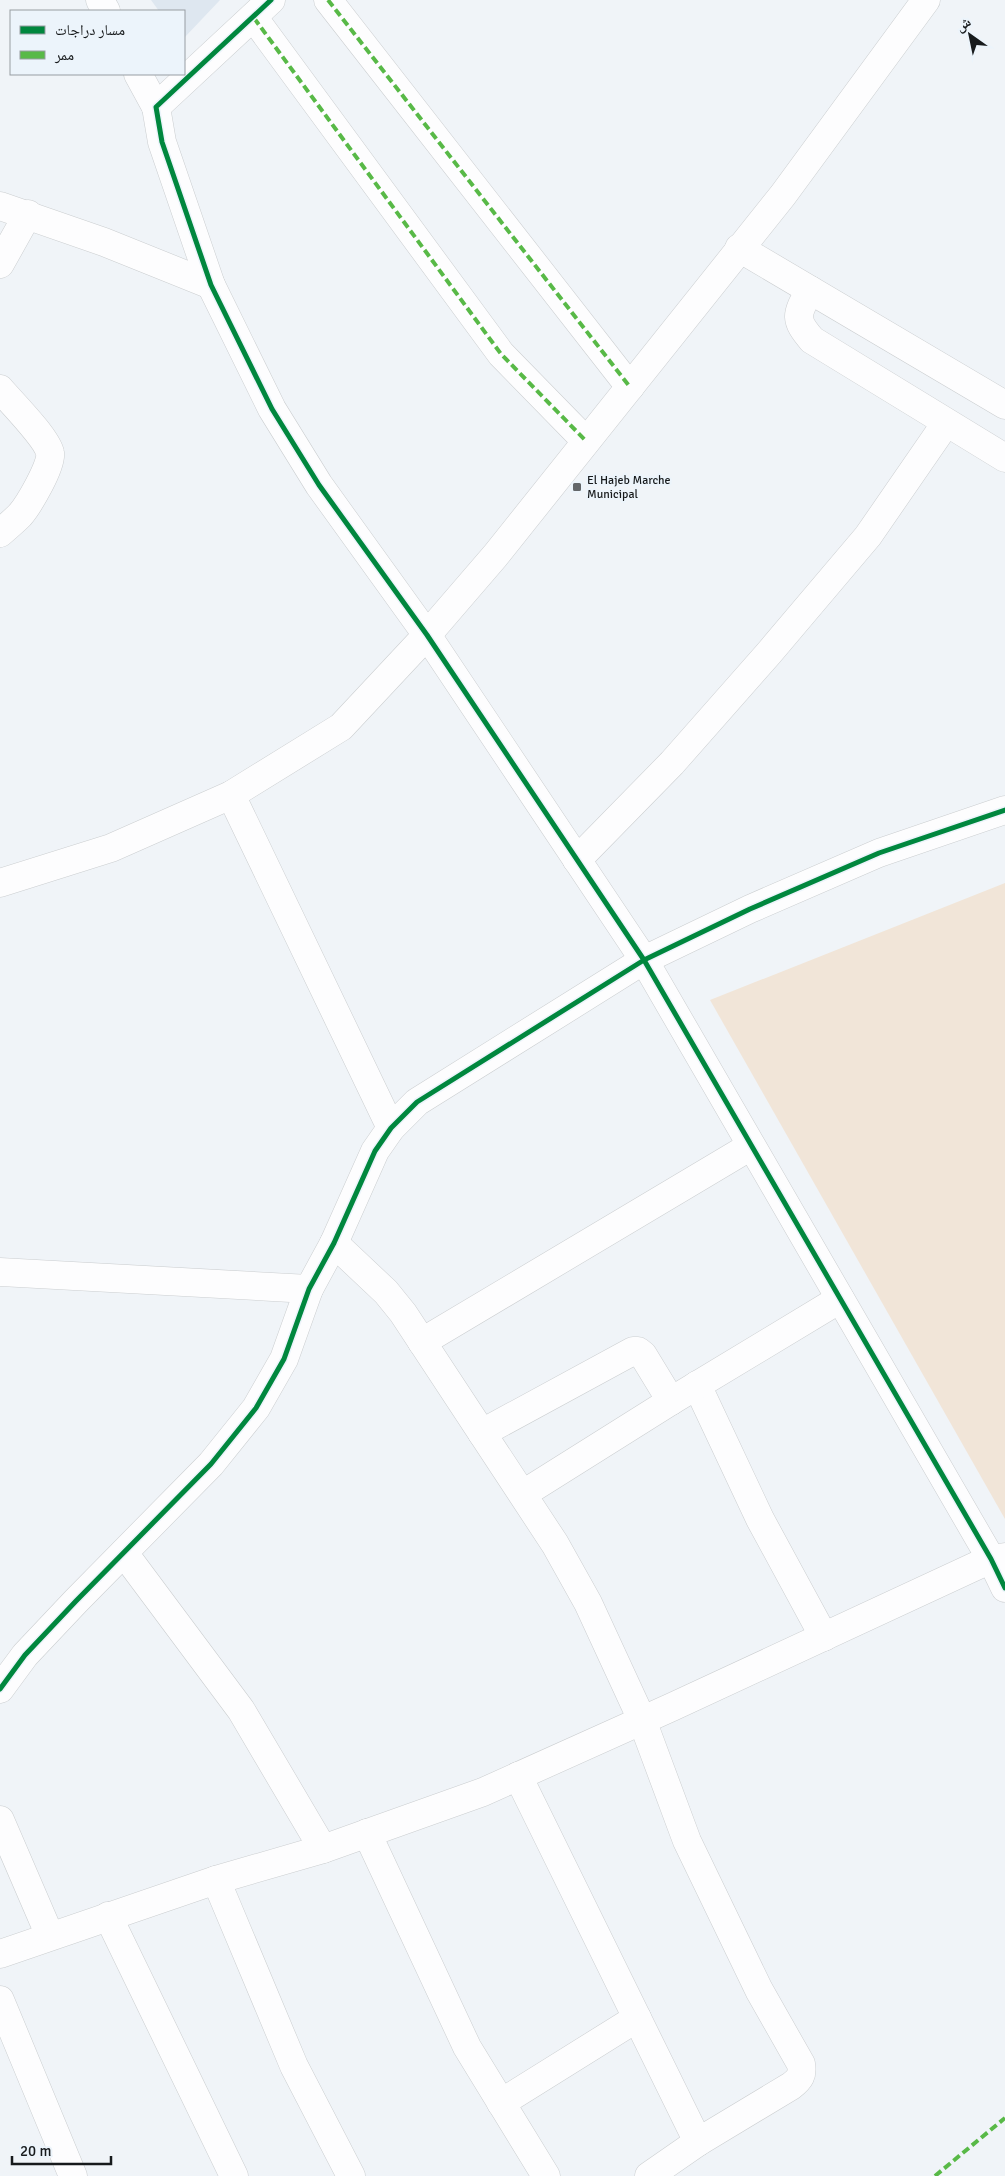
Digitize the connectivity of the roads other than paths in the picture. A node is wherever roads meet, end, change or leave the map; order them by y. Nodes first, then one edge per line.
1 (328, 0) edge
2 (920, 4) edge
3 (262, 9) edge
4 (139, 75) edge
5 (156, 108) junction
6 (0, 206) edge
7 (28, 214) junction
8 (739, 248) junction
9 (0, 264) edge
10 (211, 285) junction
11 (810, 290) junction
12 (630, 387) junction
13 (0, 389) edge
14 (1005, 405) edge
15 (946, 423) junction
16 (586, 441) junction
17 (1005, 458) edge
18 (0, 533) edge
19 (427, 635) junction
20 (231, 795) junction
21 (1005, 810) edge
22 (576, 860) junction
23 (0, 883) edge
24 (644, 960) junction
25 (391, 1128) junction
26 (751, 1146) junction
27 (334, 1243) junction
28 (0, 1272) edge
29 (309, 1289) junction
30 (840, 1299) junction
31 (422, 1342) junction
32 (697, 1385) junction
33 (671, 1400) junction
34 (482, 1433) junction
35 (523, 1494) junction
36 (124, 1553) junction
37 (998, 1558) edge
38 (1005, 1588) edge
39 (824, 1637) junction
40 (0, 1689) edge
41 (642, 1720) junction
42 (518, 1776) junction
43 (0, 1820) edge
44 (367, 1833) junction
45 (323, 1849) junction
46 (216, 1880) junction
47 (108, 1916) junction
48 (50, 1936) junction
49 (0, 1954) edge
50 (0, 2000) edge
51 (637, 2018) junction
52 (502, 2103) junction
53 (698, 2142) junction
54 (73, 2176) edge
55 (234, 2176) edge
56 (351, 2176) edge
57 (546, 2176) edge
58 (649, 2176) edge

1 - 12 street
2 - 8 street
3 - 5 street
3 - 16 street
4 - 5 street
5 - 10 street
6 - 7 street
7 - 9 street
7 - 10 street
8 - 11 street
8 - 12 street
10 - 19 street
11 - 14 street
11 - 15 street
12 - 16 street
13 - 18 street
15 - 17 street
15 - 22 street
16 - 19 street
19 - 20 street
19 - 22 street
20 - 23 street
20 - 25 street
21 - 24 street
22 - 24 street
24 - 25 street
24 - 26 street
25 - 27 street
26 - 30 street
26 - 31 street
27 - 29 street
27 - 31 street
28 - 29 street
29 - 36 street
30 - 32 street
30 - 37 street
31 - 34 street
32 - 33 street
32 - 39 street
33 - 34 street
33 - 35 street
34 - 35 street
35 - 41 street
36 - 40 street
36 - 45 street
37 - 38 street
37 - 39 street
39 - 41 street
41 - 42 street
41 - 53 street
42 - 44 street
42 - 51 street
43 - 48 street
44 - 45 street
44 - 52 street
45 - 46 street
46 - 47 street
46 - 56 street
47 - 48 street
47 - 55 street
48 - 49 street
50 - 54 street
51 - 52 street
51 - 53 street
52 - 57 street
53 - 58 street

